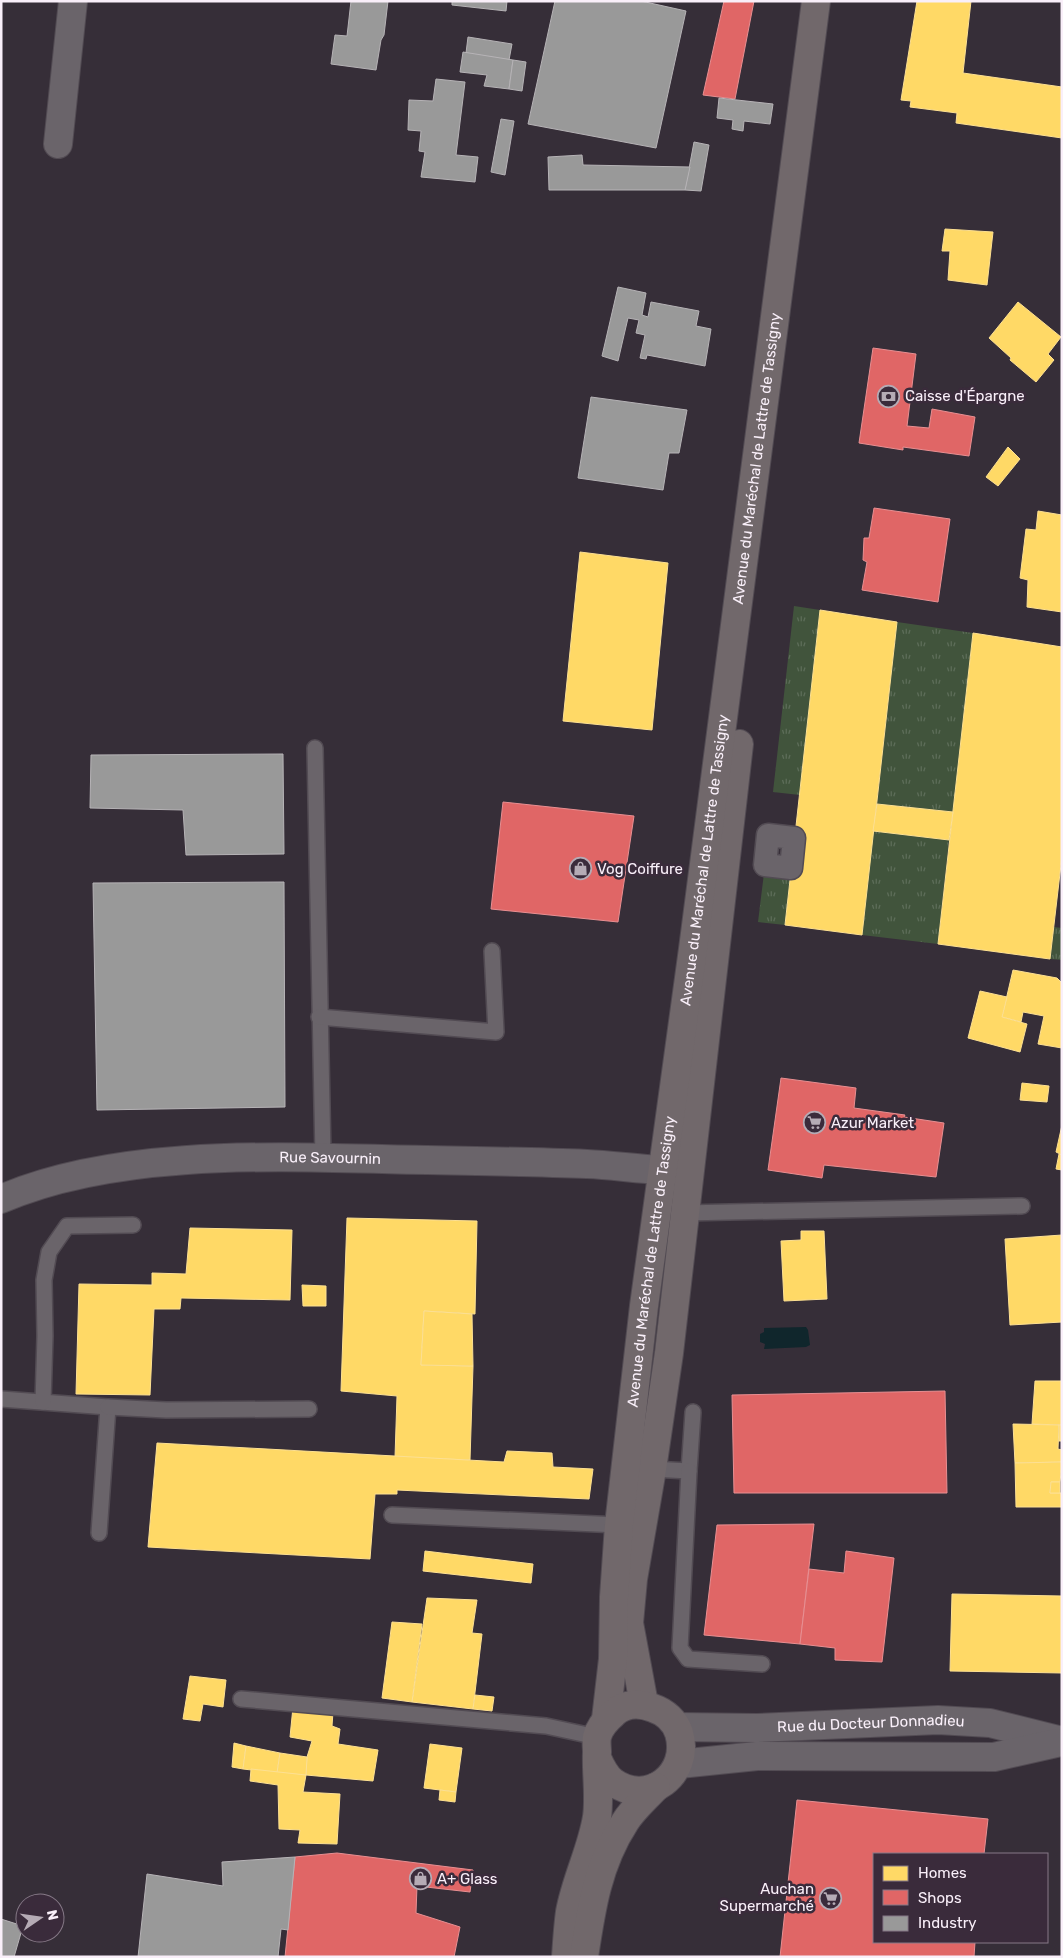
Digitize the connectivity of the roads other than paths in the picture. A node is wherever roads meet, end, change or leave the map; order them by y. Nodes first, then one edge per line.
1 (73, 1) edge
2 (816, 1) edge
3 (835, 1) edge
4 (58, 144) dead end
5 (314, 748) dead end
6 (492, 951) dead end
7 (320, 1017) junction
8 (323, 1157) junction
9 (662, 1170) junction
10 (1, 1199) edge
11 (1022, 1206) dead end
12 (684, 1213) junction
13 (133, 1225) dead end
14 (1, 1399) edge
15 (43, 1402) junction
16 (108, 1407) junction
17 (309, 1409) dead end
18 (694, 1412) dead end
19 (652, 1469) junction
20 (689, 1471) junction
21 (392, 1516) dead end
22 (619, 1525) junction
23 (99, 1533) dead end
24 (762, 1664) dead end
25 (241, 1699) dead end
26 (644, 1704) junction
27 (677, 1727) junction
28 (600, 1738) junction
29 (1062, 1742) edge
30 (679, 1764) junction
31 (656, 1787) junction
32 (566, 1957) edge
33 (584, 1957) edge

1 - 4 street
2 - 9 main road, Avenue du Maréchal de Lattre de Tassigny
3 - 12 main road, Avenue du Maréchal de Lattre de Tassigny
5 - 7 lane
6 - 7 lane
7 - 8 lane
8 - 9 street, Rue Savournin
8 - 10 street, Rue Savournin
9 - 12 lane
9 - 22 main road, Avenue du Maréchal de Lattre de Tassigny
11 - 12 lane
12 - 19 main road, Avenue du Maréchal de Lattre de Tassigny
13 - 15 lane
14 - 15 lane
15 - 16 lane
16 - 17 lane
16 - 23 lane
18 - 20 lane
19 - 20 lane
19 - 26 main road, Avenue du Maréchal de Lattre de Tassigny
20 - 24 lane
21 - 22 lane
22 - 28 main road, Avenue du Maréchal de Lattre de Tassigny
25 - 28 lane
26 - 27 main road
26 - 28 main road
27 - 29 street, Rue du Docteur Donnadieu
27 - 30 main road
28 - 31 main road
28 - 32 main road, Avenue du Maréchal de Lattre de Tassigny
29 - 30 street, Rue du Docteur Donnadieu
30 - 31 main road
31 - 33 main road

